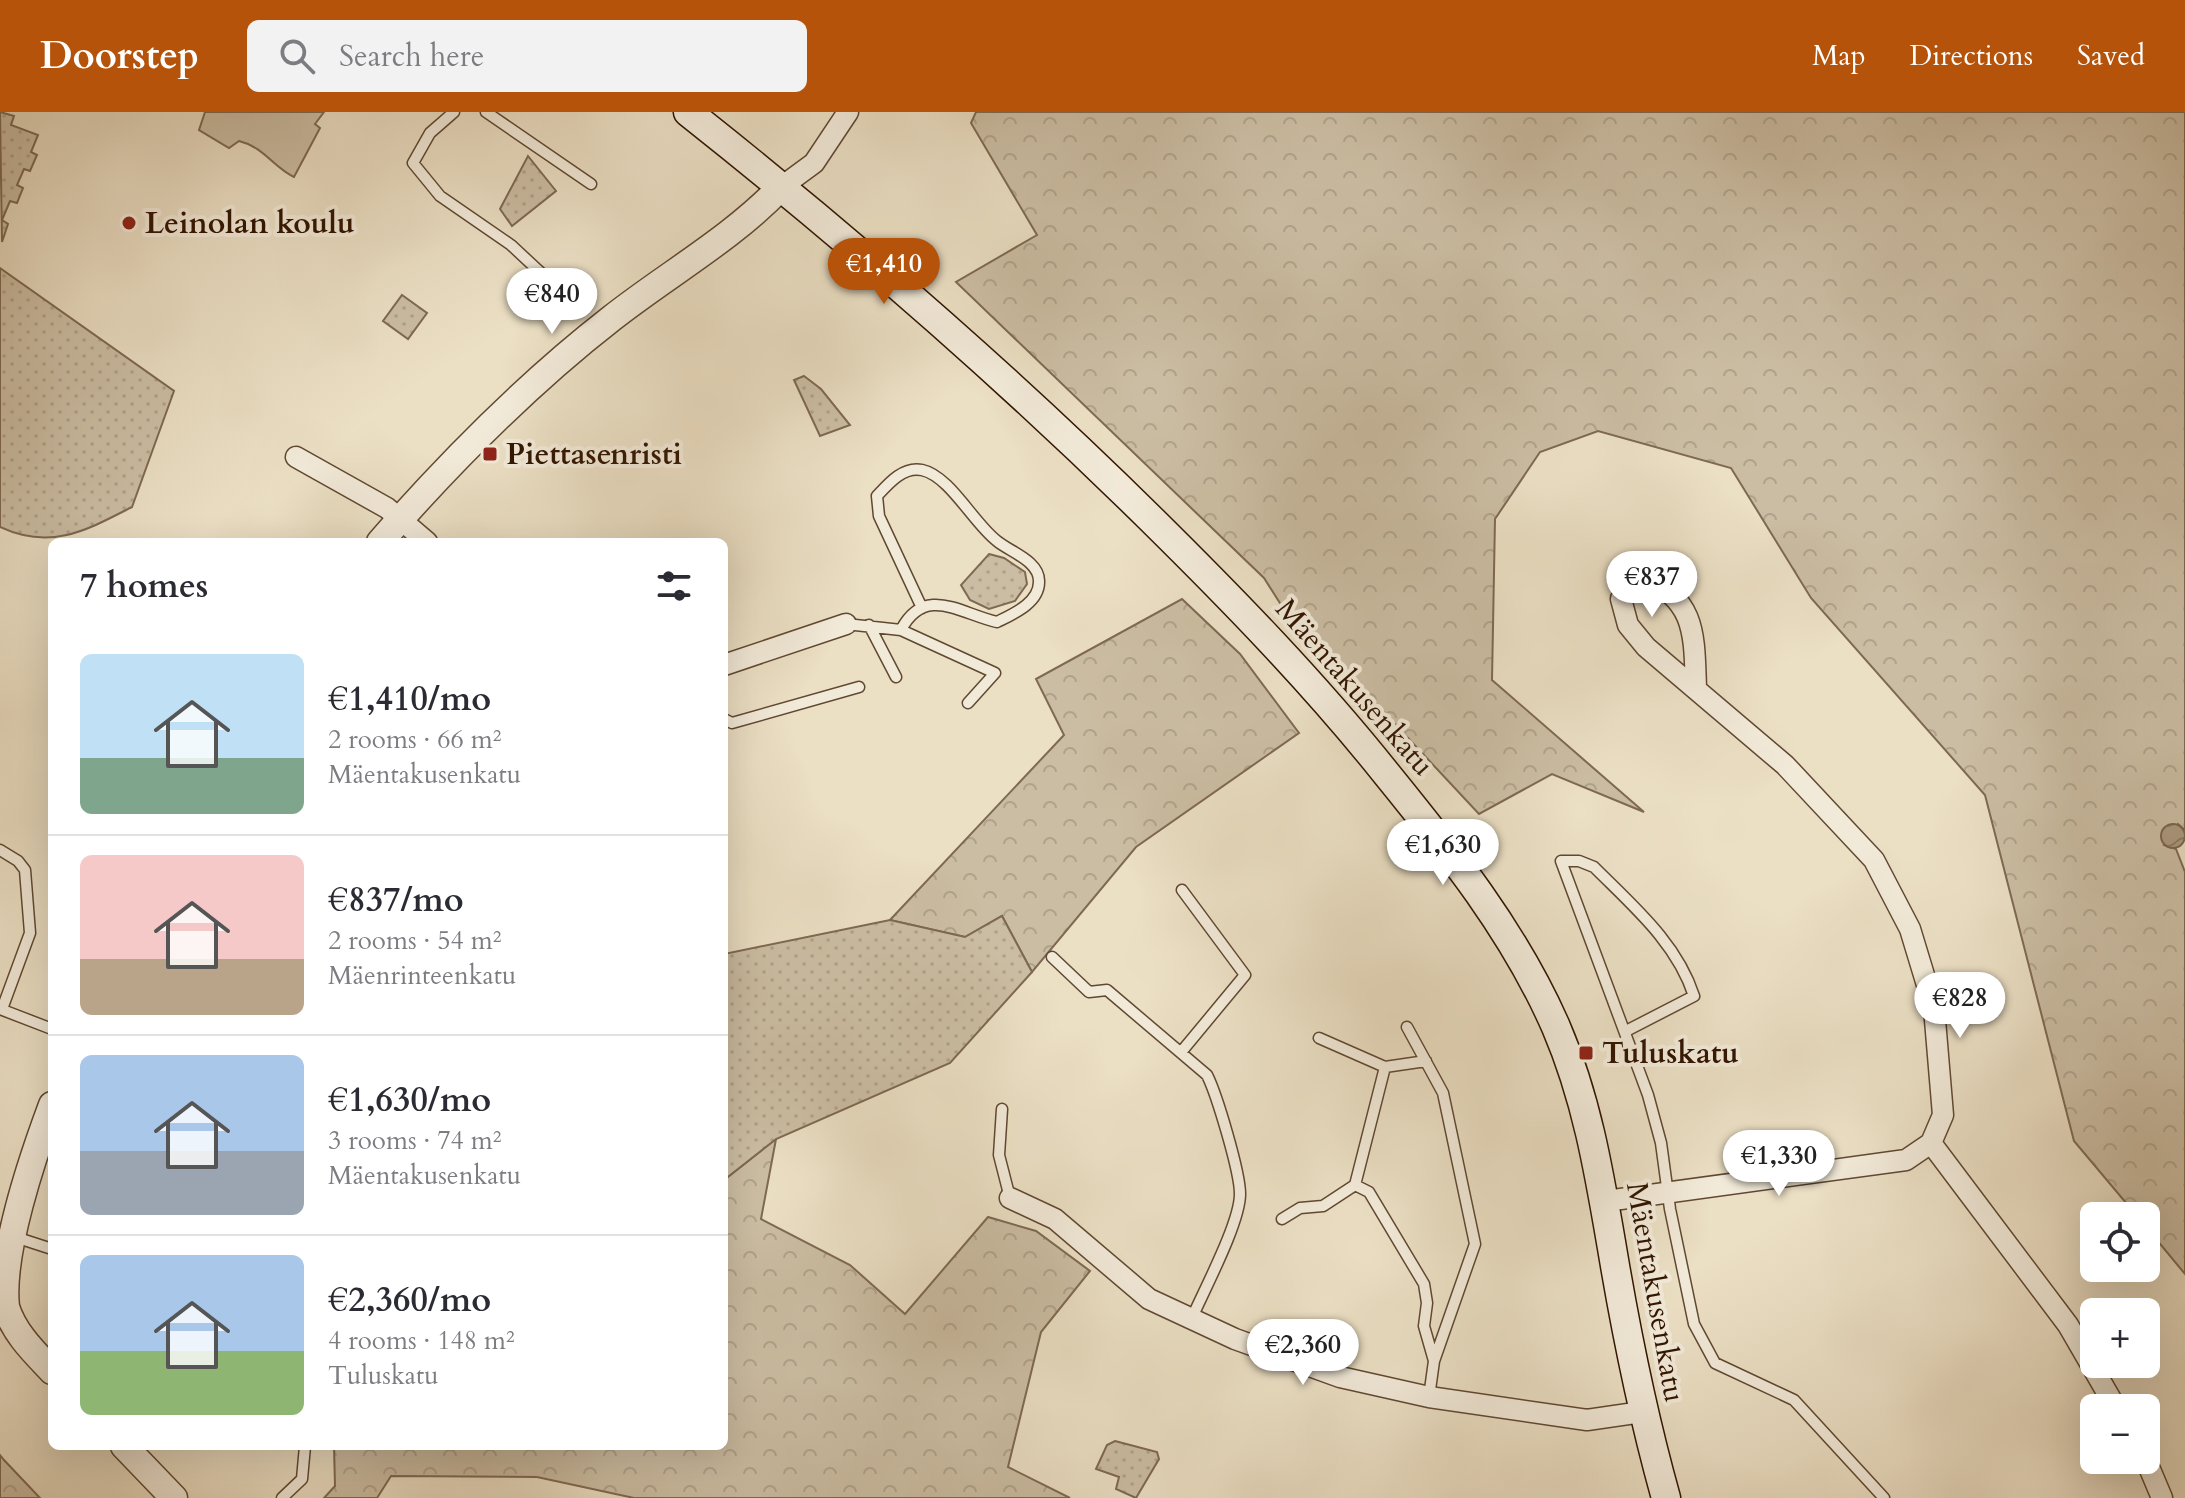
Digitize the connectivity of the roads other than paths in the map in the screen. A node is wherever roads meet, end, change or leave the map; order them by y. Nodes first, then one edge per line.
1 (454, 112) edge
2 (486, 112) edge
3 (688, 112) edge
4 (848, 112) edge
5 (591, 184) dead end
6 (780, 188) junction
7 (555, 286) dead end
8 (296, 457) dead end
9 (401, 519) junction
10 (384, 538) edge
11 (422, 538) edge
12 (922, 608) junction
13 (846, 624) joint
14 (869, 625) junction
15 (901, 630) junction
16 (728, 664) edge
17 (896, 677) dead end
18 (859, 687) dead end
19 (1696, 688) junction
20 (968, 703) dead end
21 (728, 721) edge
22 (0, 850) edge
23 (1182, 890) dead end
24 (1052, 957) dead end
25 (1, 1009) edge
26 (48, 1027) edge
27 (1407, 1027) dead end
28 (1626, 1031) junction
29 (1319, 1038) dead end
30 (1182, 1051) junction
31 (1426, 1061) junction
32 (1385, 1067) junction
33 (1002, 1109) dead end
34 (48, 1125) edge
35 (1931, 1143) junction
36 (1355, 1185) junction
37 (1668, 1190) junction
38 (1010, 1198) joint
39 (1606, 1201) junction
40 (1282, 1219) dead end
41 (5, 1234) edge
42 (48, 1248) edge
43 (1191, 1320) junction
44 (1434, 1361) junction
45 (48, 1367) edge
46 (2108, 1394) edge
47 (1429, 1397) junction
48 (1642, 1412) junction
49 (128, 1450) edge
50 (305, 1450) edge
51 (2152, 1474) edge
52 (174, 1498) edge
53 (282, 1498) edge
54 (1666, 1498) edge
55 (1884, 1498) edge
56 (2162, 1498) edge

1 - 7 lane
2 - 5 lane
3 - 6 main road, Mäentakusenkatu
4 - 6 street
6 - 9 street
6 - 39 main road, Mäentakusenkatu
8 - 9 street
9 - 10 street
9 - 11 street
12 - 12 lane
12 - 15 lane
13 - 14 lane
13 - 16 street
14 - 15 lane
14 - 17 lane
15 - 20 lane
18 - 21 lane
19 - 19 street
19 - 35 street
22 - 25 lane
23 - 30 lane
24 - 30 lane
25 - 26 lane
27 - 31 lane
28 - 28 lane
28 - 37 lane
29 - 32 lane
30 - 43 lane
31 - 32 lane
31 - 44 lane
32 - 36 lane
33 - 38 lane
34 - 41 street
35 - 37 street
35 - 46 street
36 - 40 lane
36 - 44 lane
37 - 39 street
37 - 55 lane
38 - 43 street
39 - 48 main road, Mäentakusenkatu
41 - 42 lane
41 - 45 street
43 - 47 street
44 - 47 lane
47 - 48 street
48 - 54 main road, Mäentakusenkatu
49 - 52 street
50 - 53 lane
51 - 56 street

